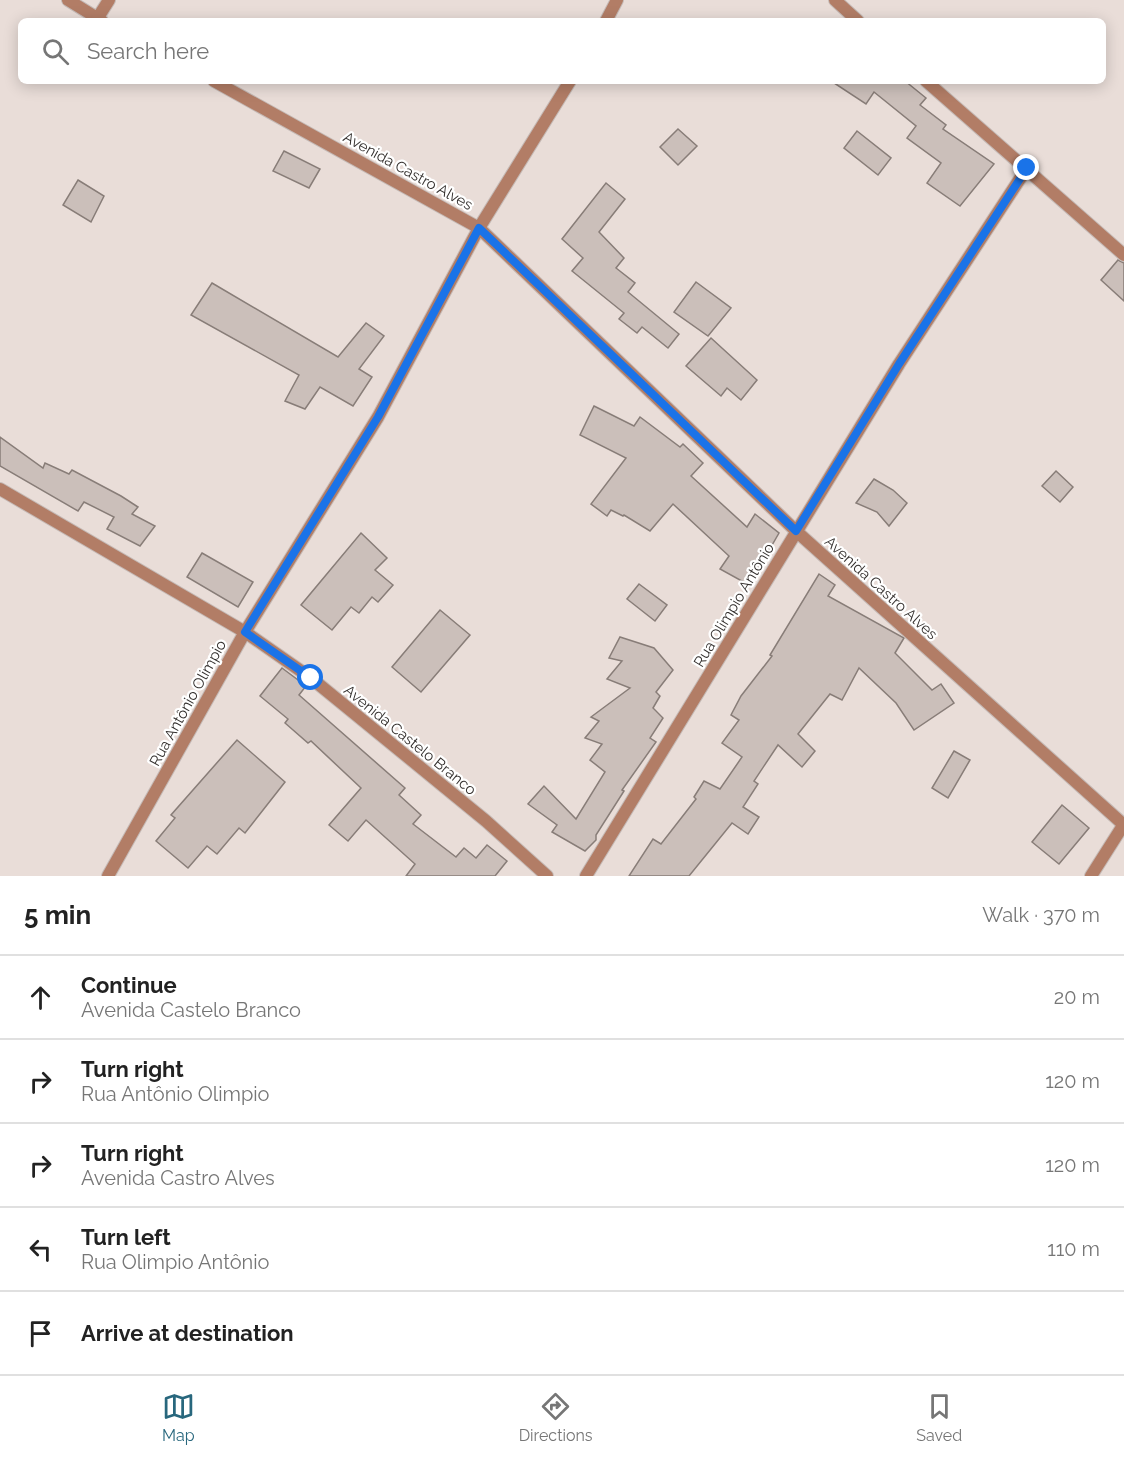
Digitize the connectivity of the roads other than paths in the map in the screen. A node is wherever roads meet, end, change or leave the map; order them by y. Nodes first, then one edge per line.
1 (68, 0) edge
2 (109, 0) edge
3 (617, 0) edge
4 (835, 0) edge
5 (97, 18) edge
6 (101, 18) edge
7 (608, 18) edge
8 (855, 18) edge
9 (219, 84) edge
10 (568, 84) edge
11 (929, 84) edge
12 (1027, 168) junction
13 (479, 228) junction
14 (1124, 255) edge
15 (0, 489) edge
16 (796, 531) junction
17 (245, 632) junction
18 (1124, 824) edge
19 (108, 876) edge
20 (547, 876) edge
21 (585, 876) edge
22 (1091, 876) edge

1 - 5 street
2 - 6 street
3 - 7 street
4 - 8 street
9 - 13 street, Avenida Castro Alves
10 - 13 street, Rua Antônio Olimpio
11 - 12 street
12 - 14 street
12 - 16 street, Rua Olimpio Antônio
13 - 16 street, Avenida Castro Alves
13 - 17 street, Rua Antônio Olimpio
15 - 17 street, Avenida Castelo Branco
16 - 18 street, Avenida Castro Alves
16 - 21 street, Rua Olimpio Antônio
17 - 19 street, Rua Antônio Olimpio
17 - 20 street, Avenida Castelo Branco
18 - 22 street

